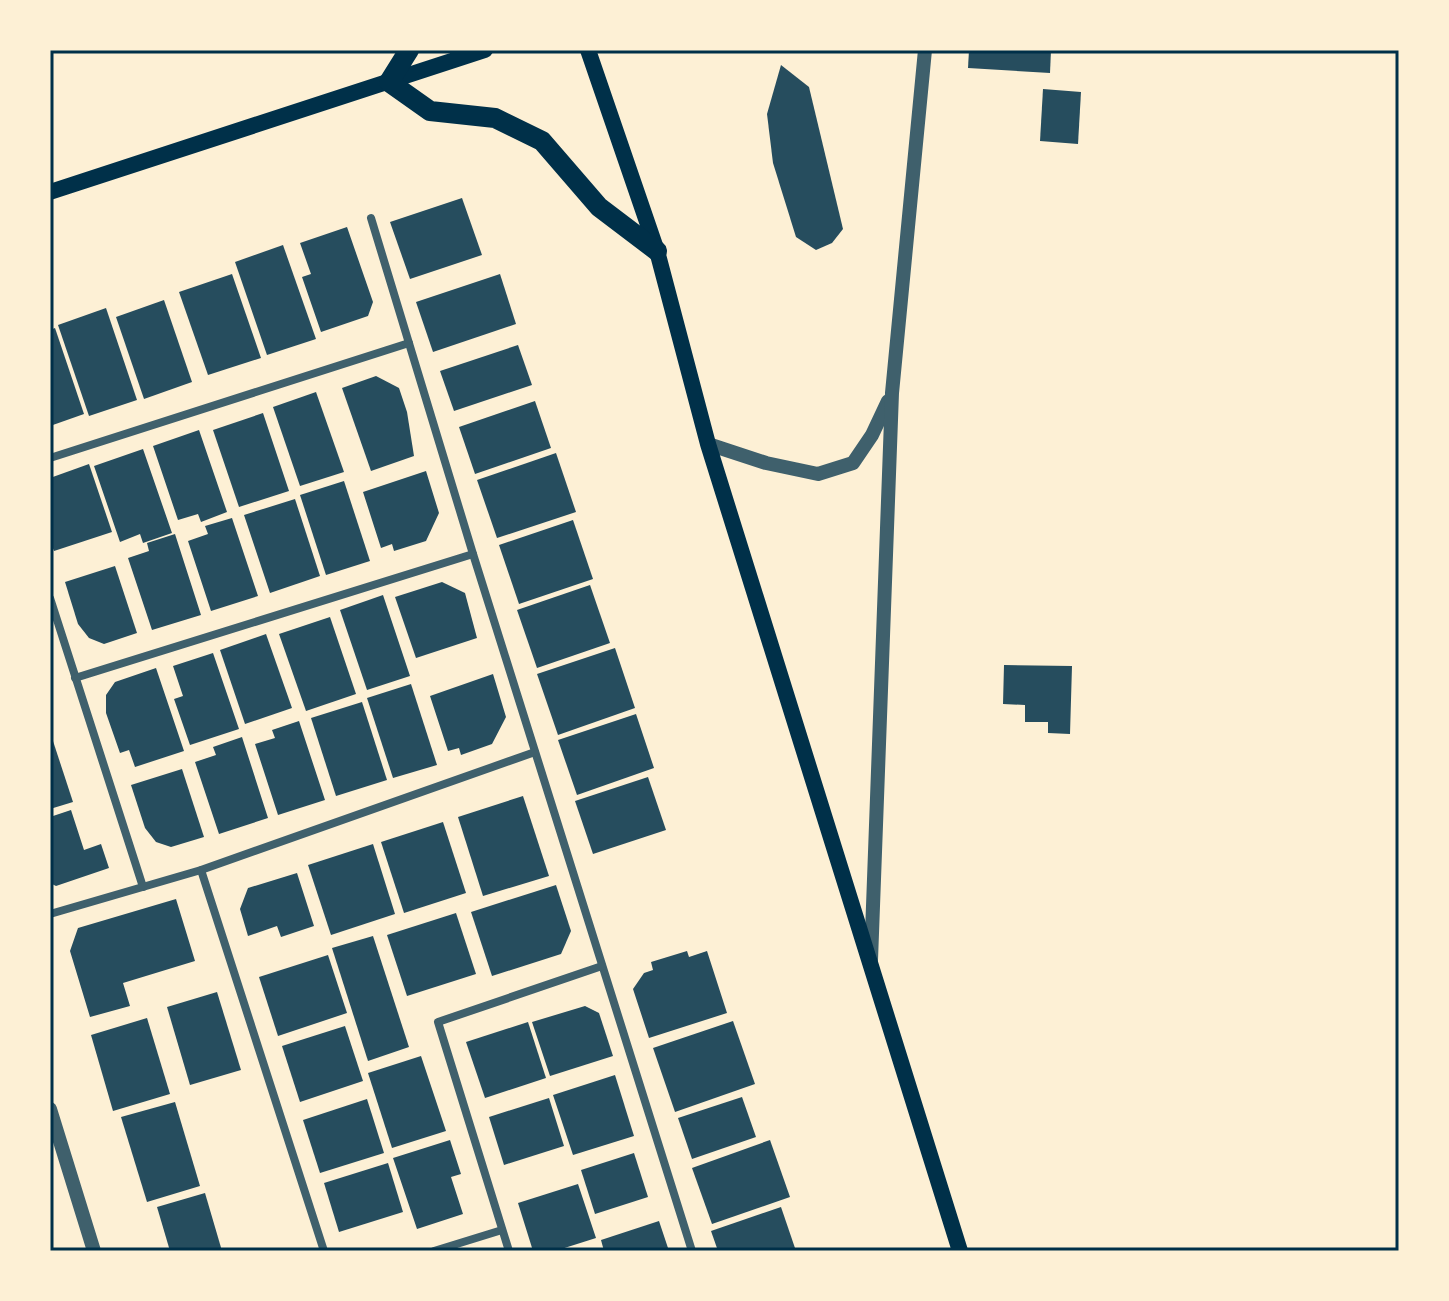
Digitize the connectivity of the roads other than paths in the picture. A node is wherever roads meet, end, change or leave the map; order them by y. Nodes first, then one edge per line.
1 (409, 50) edge
2 (485, 50) edge
3 (588, 50) edge
4 (925, 50) edge
5 (389, 82) junction
6 (50, 192) edge
7 (371, 218) dead end
8 (657, 251) junction
9 (409, 343) junction
10 (892, 393) junction
11 (708, 444) junction
12 (50, 458) edge
13 (473, 554) junction
14 (50, 598) edge
15 (75, 678) junction
16 (535, 752) junction
17 (201, 870) junction
18 (143, 887) junction
19 (50, 914) edge
20 (871, 961) junction
21 (602, 966) junction
22 (50, 1109) edge
23 (502, 1230) junction
24 (94, 1251) edge
25 (324, 1251) edge
26 (434, 1251) edge
27 (509, 1251) edge
28 (692, 1251) edge
29 (960, 1251) edge

1 - 5 main road
2 - 5 main road
3 - 8 main road
4 - 10 street
5 - 6 main road
5 - 8 main road
7 - 9 street
8 - 11 main road
9 - 12 street
9 - 13 street
10 - 11 street
10 - 20 street
11 - 20 main road
13 - 15 street
13 - 16 street
14 - 15 street
15 - 18 street
16 - 17 street
16 - 21 street
17 - 18 street
17 - 25 street
18 - 19 street
20 - 29 main road
21 - 23 street
21 - 28 street
22 - 24 street
23 - 26 street
23 - 27 street

